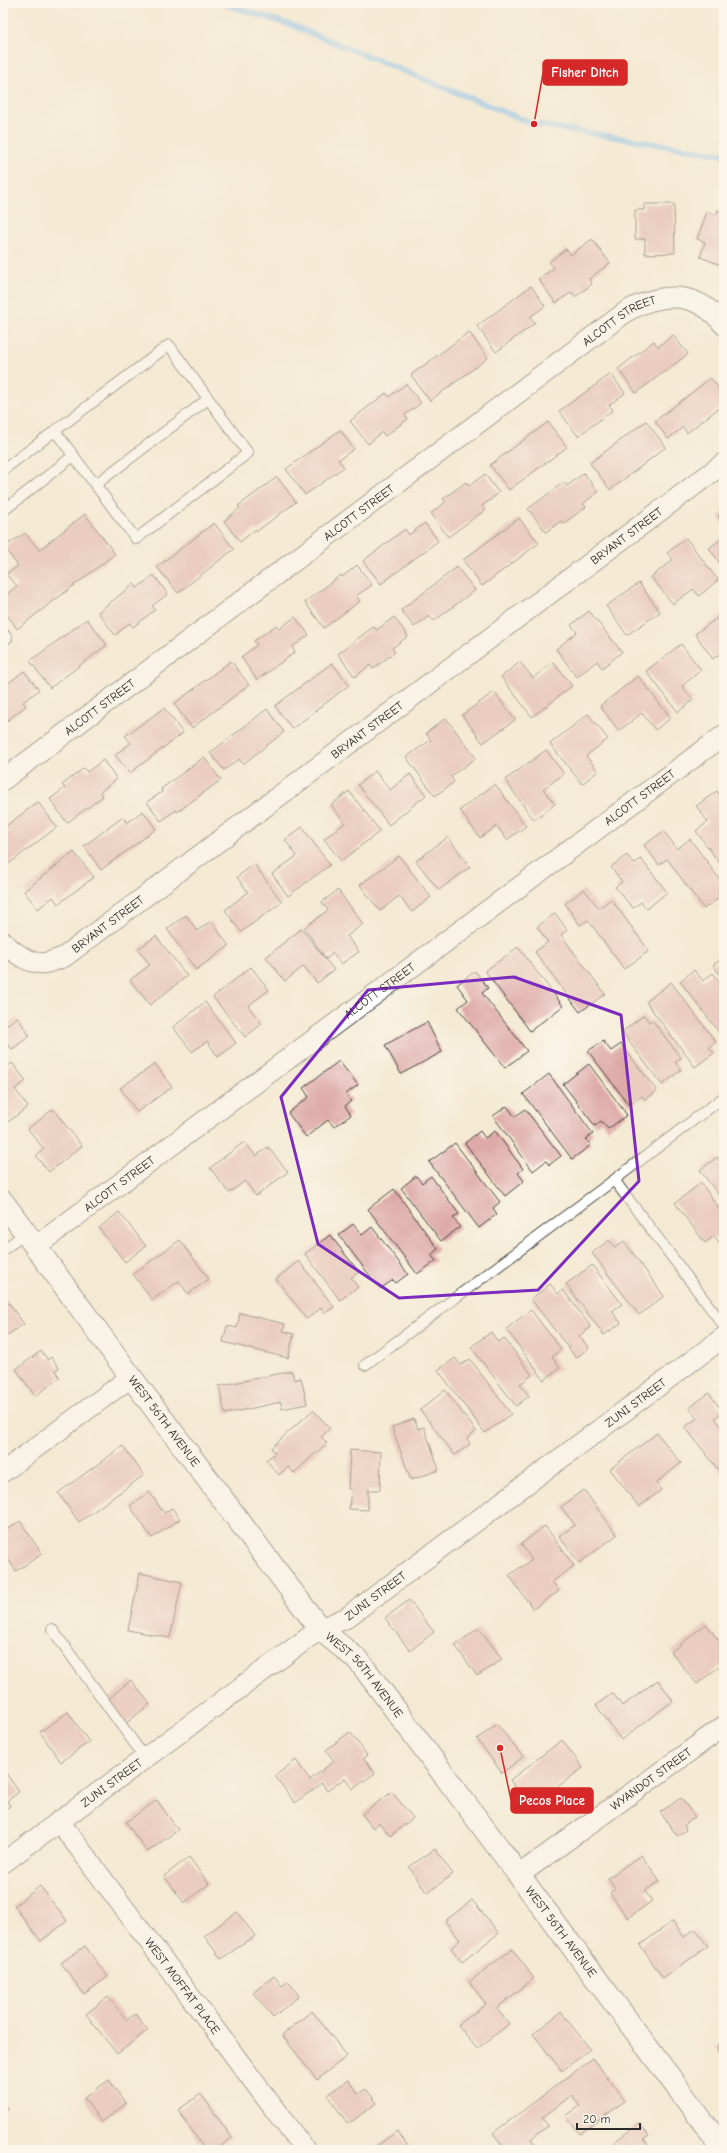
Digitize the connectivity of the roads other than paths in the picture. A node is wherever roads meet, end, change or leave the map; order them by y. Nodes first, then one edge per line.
1 (724, 325) edge
2 (208, 399) junction
3 (55, 431) junction
4 (73, 456) junction
5 (724, 463) edge
6 (3, 470) edge
7 (95, 485) junction
8 (3, 511) edge
9 (3, 633) edge
10 (3, 640) edge
11 (724, 735) edge
12 (3, 780) edge
13 (3, 942) edge
14 (724, 1097) edge
15 (614, 1180) junction
16 (3, 1202) edge
17 (31, 1239) junction
18 (3, 1250) edge
19 (724, 1326) edge
20 (724, 1337) edge
21 (365, 1365) dead end
22 (131, 1377) junction
23 (3, 1472) edge
24 (52, 1629) dead end
25 (320, 1629) junction
26 (724, 1726) edge
27 (146, 1758) junction
28 (59, 1821) junction
29 (3, 1863) edge
30 (519, 1875) junction
31 (305, 2150) edge
32 (724, 2150) edge

1 - 12 street, ALCOTT STREET
2 - 3 lane
2 - 7 lane
2 - 7 lane
3 - 4 lane
3 - 6 lane
4 - 7 lane
4 - 8 lane
5 - 13 street, BRYANT STREET
9 - 10 lane
11 - 17 street, ALCOTT STREET
14 - 15 lane
15 - 19 lane
15 - 21 lane
16 - 17 street, WEST 56TH AVENUE
17 - 18 lane
17 - 22 street, WEST 56TH AVENUE
20 - 25 street, ZUNI STREET
22 - 23 street
22 - 25 street, WEST 56TH AVENUE
24 - 27 lane
25 - 27 street, ZUNI STREET
25 - 30 street, WEST 56TH AVENUE
26 - 30 street, WYANDOT STREET
27 - 28 street, ZUNI STREET
28 - 29 street, ZUNI STREET
28 - 31 street, WEST MOFFAT PLACE
30 - 32 street, WEST 56TH AVENUE

